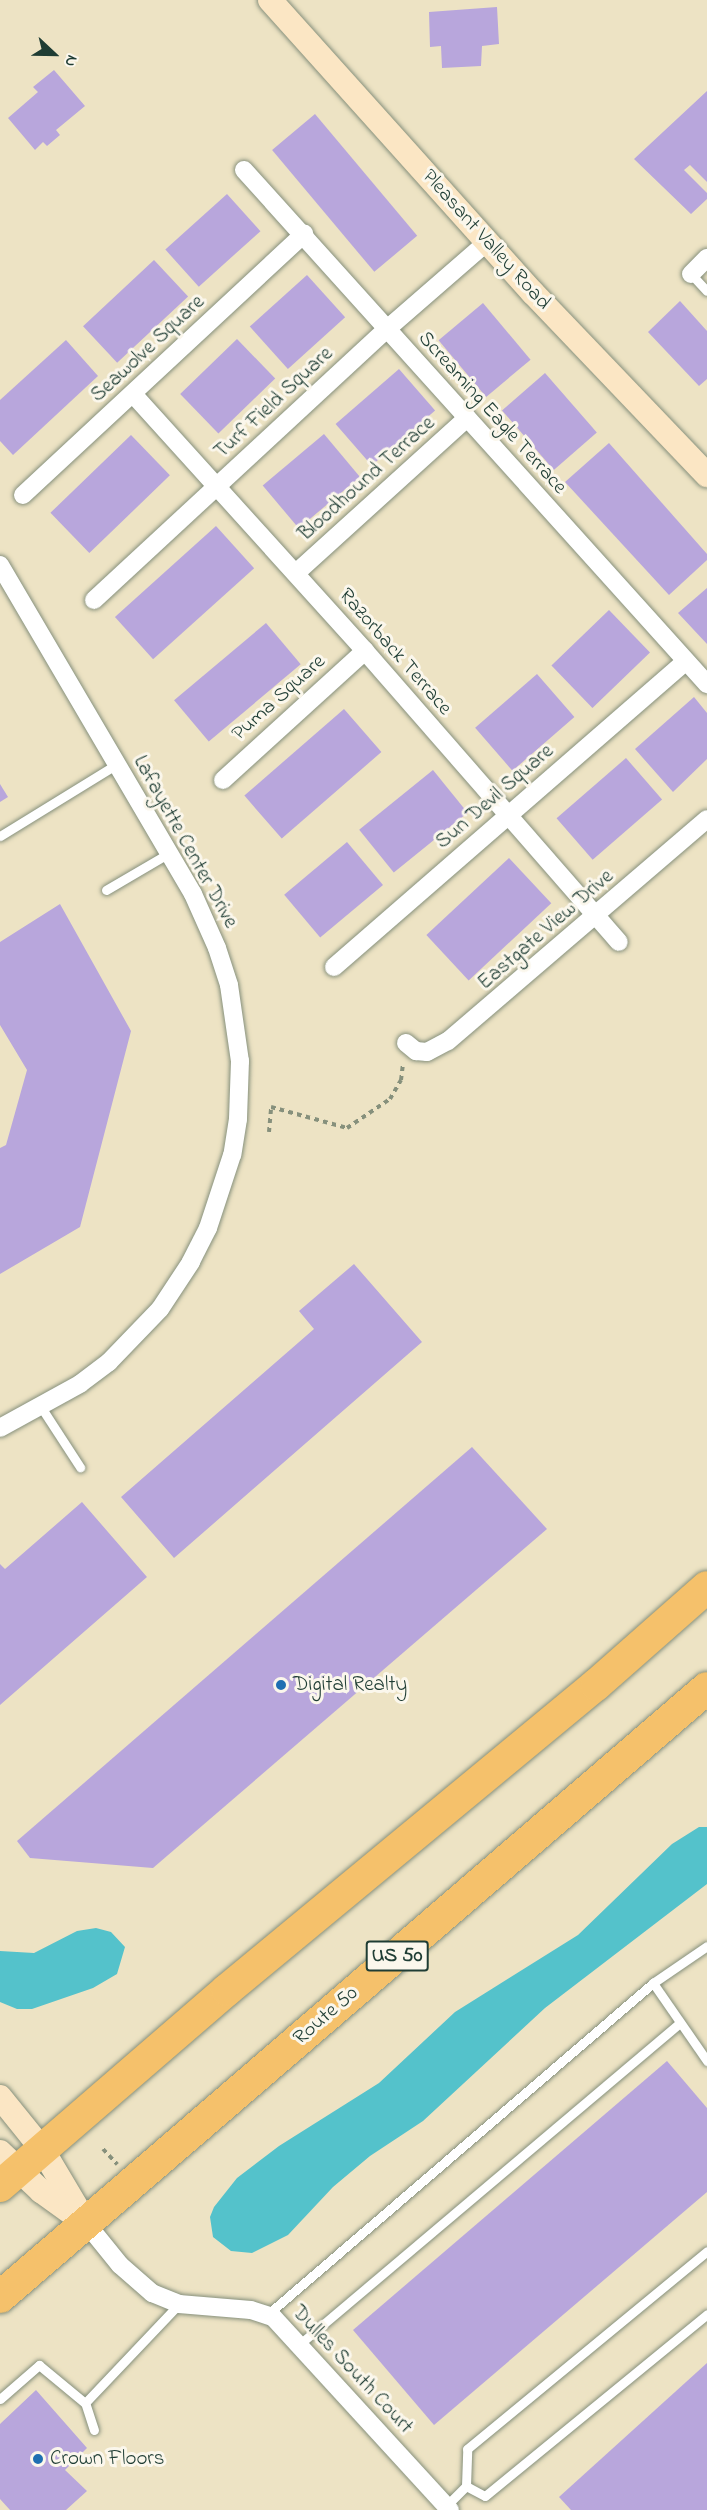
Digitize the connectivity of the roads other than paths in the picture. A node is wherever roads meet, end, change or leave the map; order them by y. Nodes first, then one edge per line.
1 (270, 0) edge
2 (244, 170) dead end
3 (304, 234) junction
4 (488, 242) junction
5 (707, 258) edge
6 (691, 274) joint
7 (707, 291) edge
8 (387, 329) junction
9 (133, 394) junction
10 (467, 418) junction
11 (707, 475) edge
12 (216, 486) junction
13 (23, 495) dead end
14 (0, 565) edge
15 (296, 573) junction
16 (94, 600) dead end
17 (365, 651) junction
18 (686, 661) junction
19 (707, 684) edge
20 (117, 764) junction
21 (223, 780) dead end
22 (508, 816) junction
23 (707, 819) edge
24 (0, 836) edge
25 (169, 853) junction
26 (106, 890) dead end
27 (596, 915) junction
28 (619, 942) dead end
29 (334, 967) dead end
30 (406, 1043) road end
31 (41, 1407) junction
32 (0, 1428) edge
33 (80, 1467) dead end
34 (707, 1587) edge
35 (707, 1688) edge
36 (707, 1946) edge
37 (653, 1983) junction
38 (680, 2023) junction
39 (707, 2061) edge
40 (0, 2097) edge
41 (42, 2149) junction
42 (6, 2169) edge
43 (86, 2223) junction
44 (707, 2251) edge
45 (0, 2297) edge
46 (179, 2304) junction
47 (268, 2314) junction
48 (707, 2314) edge
49 (302, 2343) junction
50 (0, 2399) edge
51 (85, 2403) junction
52 (94, 2430) dead end
53 (466, 2486) junction
54 (448, 2508) edge

1 - 4 street, Pleasant Valley Road
2 - 3 street, Screaming Eagle Terrace
3 - 8 street, Screaming Eagle Terrace
3 - 9 street, Seawolve Square
4 - 8 street, Turf Field Square
4 - 11 street, Pleasant Valley Road
5 - 6 street
6 - 7 lane
8 - 10 street, Screaming Eagle Terrace
8 - 12 street, Turf Field Square
9 - 12 street, Razorback Terrace
9 - 13 street, Seawolve Square
10 - 15 street, Bloodhound Terrace
10 - 18 street, Screaming Eagle Terrace
12 - 15 street, Razorback Terrace
12 - 16 street, Turf Field Square
14 - 20 street, Lafayette Center Drive
15 - 17 street, Razorback Terrace
17 - 21 street, Puma Square
17 - 22 street, Razorback Terrace
18 - 19 street, Screaming Eagle Terrace
18 - 22 street, Sun Devil Square
20 - 24 lane
20 - 25 street, Lafayette Center Drive
22 - 27 street, Razorback Terrace
22 - 29 street, Sun Devil Square
23 - 27 street, Eastgate View Drive
25 - 26 lane
25 - 31 street, Lafayette Center Drive
27 - 28 street, Razorback Terrace
27 - 30 street, Eastgate View Drive
31 - 32 street, Lafayette Center Drive
31 - 33 lane
34 - 41 highway
35 - 43 highway, Route 50 / US 50
36 - 37 lane
37 - 38 lane
37 - 47 lane
38 - 39 lane
38 - 49 lane
40 - 41 street
41 - 42 highway
41 - 43 street
42 - 43 street
43 - 45 highway, Route 50 / US 50
43 - 46 street, Dulles South Court
44 - 53 lane
46 - 47 street, Dulles South Court
46 - 51 lane
47 - 49 street, Dulles South Court
48 - 53 lane
49 - 54 street, Dulles South Court
50 - 51 lane
51 - 52 lane
53 - 54 lane

